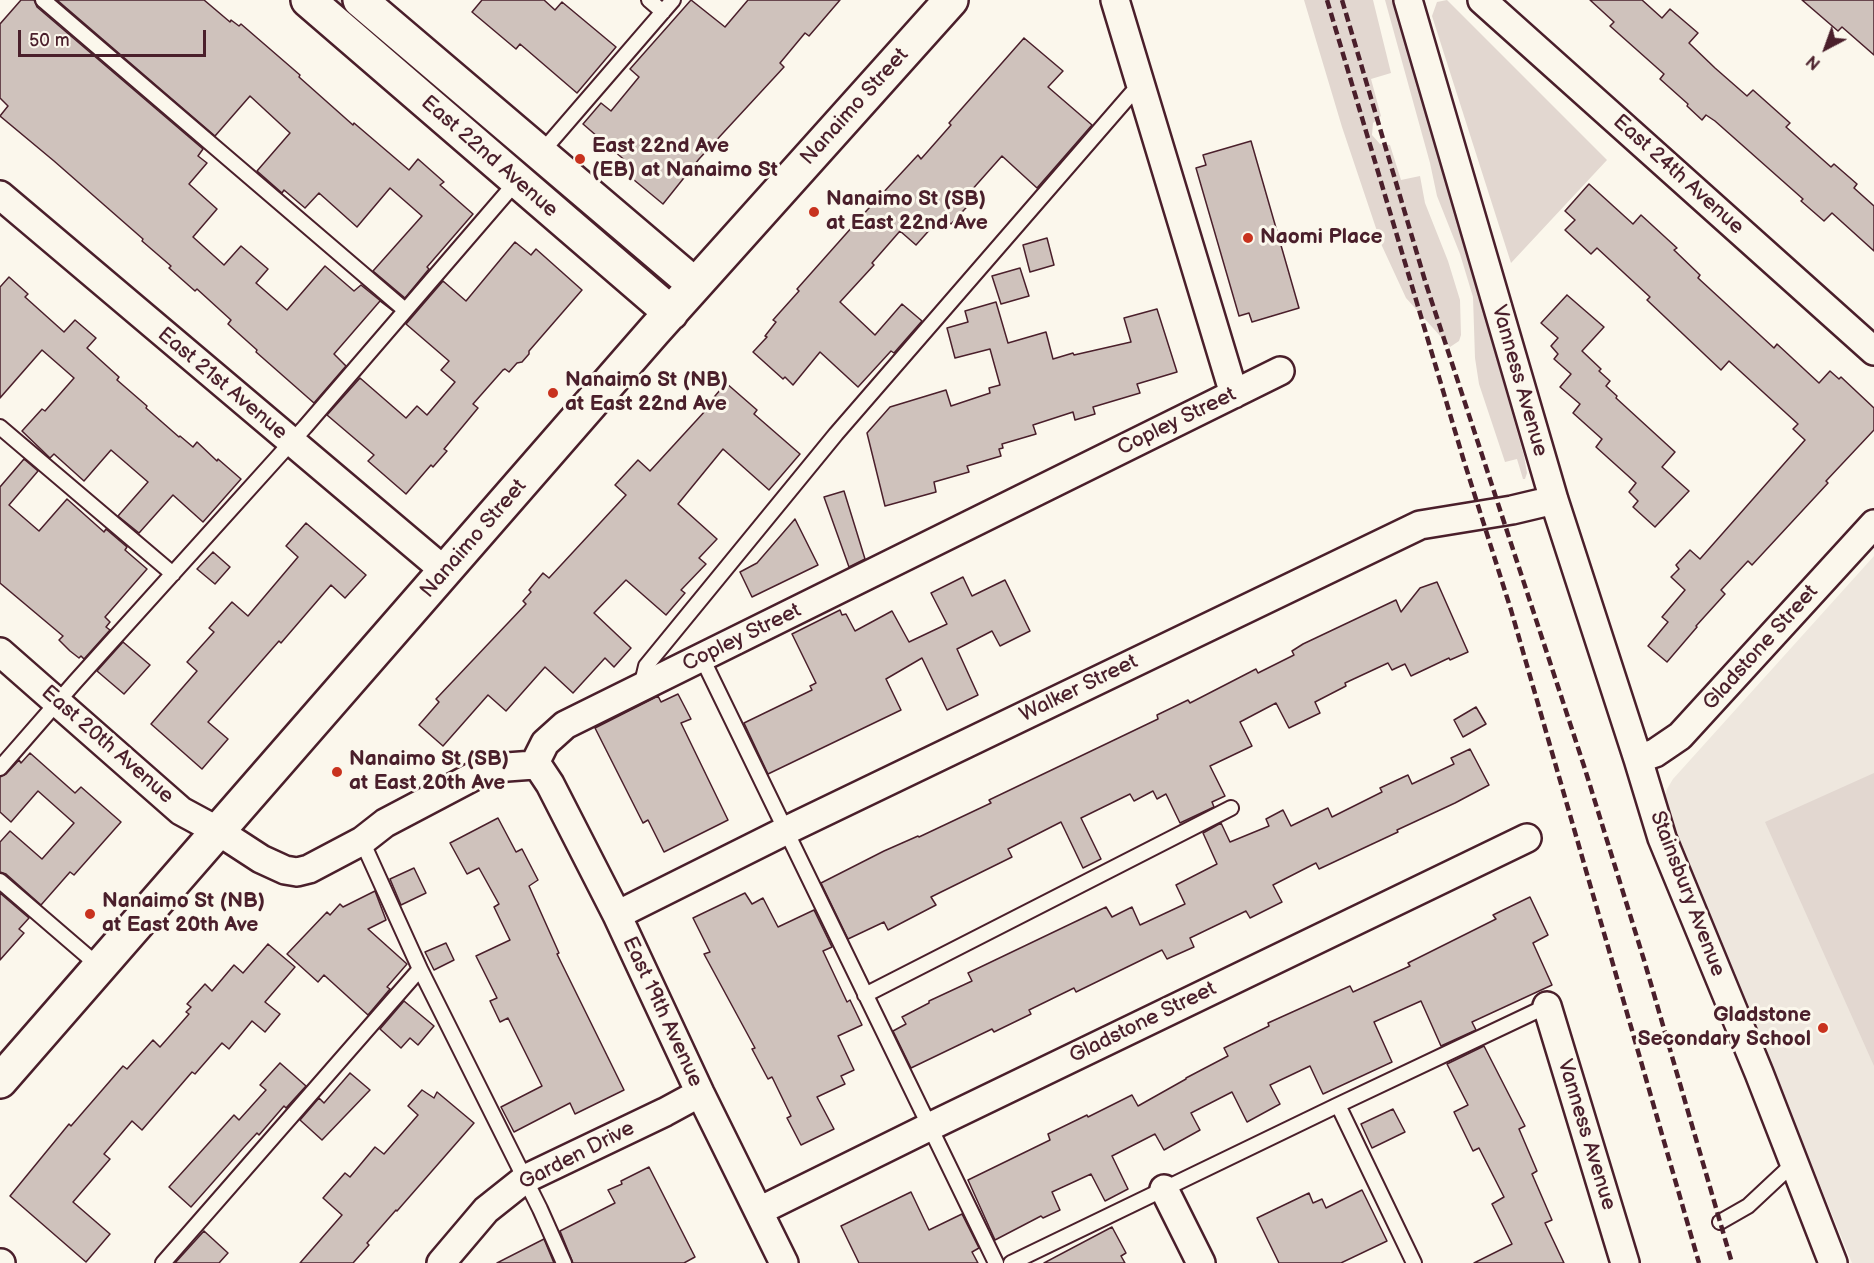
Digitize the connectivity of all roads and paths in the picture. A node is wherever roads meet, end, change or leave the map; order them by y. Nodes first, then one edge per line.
1 (43, 0) edge
2 (308, 0) edge
3 (360, 0) edge
4 (649, 0) edge
5 (674, 0) edge
6 (1115, 0) edge
7 (1408, 0) edge
8 (1482, 0) edge
9 (945, 2) edge
10 (663, 12) junction
11 (1143, 89) junction
12 (540, 154) junction
13 (517, 181) junction
14 (0, 195) edge
15 (695, 285) junction
16 (405, 310) junction
17 (671, 313) junction
18 (1874, 351) edge
19 (1280, 371) dead end
20 (1234, 394) junction
21 (0, 427) edge
22 (291, 442) junction
23 (1554, 500) junction
24 (1874, 524) edge
25 (446, 572) junction
26 (173, 574) junction
27 (0, 652) edge
28 (702, 658) junction
29 (640, 689) junction
30 (58, 702) junction
31 (1638, 759) junction
32 (534, 765) junction
33 (0, 768) edge
34 (1231, 808) dead end
35 (218, 831) junction
36 (785, 831) junction
37 (1527, 838) dead end
38 (362, 841) junction
39 (0, 881) edge
40 (617, 915) junction
41 (100, 967) junction
42 (420, 969) junction
43 (865, 995) junction
44 (1547, 1006) joint
45 (0, 1081) edge
46 (700, 1093) junction
47 (1338, 1105) junction
48 (929, 1127) junction
49 (1794, 1164) junction
50 (525, 1179) junction
51 (1164, 1189) junction
52 (759, 1211) junction
53 (1720, 1222) dead end
54 (163, 1263) edge
55 (441, 1263) edge
56 (564, 1263) edge
57 (784, 1263) edge
58 (996, 1263) edge
59 (1011, 1263) edge
60 (1201, 1263) edge
61 (1414, 1263) edge
62 (1625, 1263) edge
63 (1833, 1263) edge

1 - 16 lane
2 - 13 main road, East 22nd Avenue
3 - 12 main road, East 22nd Avenue
4 - 10 lane
5 - 10 lane
6 - 11 street
7 - 23 street, Vanness Avenue
8 - 18 street, East 24th Avenue
9 - 15 main road, Nanaimo Street
10 - 12 lane
11 - 20 street
11 - 29 lane
12 - 15 main road, East 22nd Avenue
13 - 16 lane
13 - 17 main road, East 22nd Avenue
14 - 22 street, East 21st Avenue
15 - 17 main road, Nanaimo Street
16 - 22 lane
17 - 25 main road, Nanaimo Street
19 - 20 street, Copley Street
20 - 28 street, Copley Street
21 - 26 lane
22 - 25 street, East 21st Avenue
22 - 26 lane
23 - 31 street, Vanness Avenue
23 - 36 street, Walker Street
24 - 31 street, Gladstone Street
25 - 35 main road, Nanaimo Street
26 - 30 lane
27 - 30 street, East 20th Avenue
28 - 29 street, Copley Street
28 - 36 lane
29 - 32 street, Copley Street
30 - 33 lane
30 - 35 street, East 20th Avenue
31 - 49 street, Stainsbury Avenue
32 - 38 street
32 - 40 street, East 19th Avenue
34 - 43 lane
35 - 38 street
35 - 41 main road, Nanaimo Street
36 - 40 street, Walker Street
36 - 43 lane
37 - 48 street, Gladstone Street
38 - 42 lane
39 - 41 lane
40 - 46 street, East 19th Avenue
41 - 45 main road, Nanaimo Street
42 - 50 lane
42 - 54 lane
43 - 48 lane
44 - 47 lane
44 - 62 street, Vanness Avenue
46 - 50 street, Garden Drive
46 - 52 street, East 19th Avenue
47 - 51 lane
47 - 61 lane
48 - 52 street, Gladstone Street
48 - 58 lane
49 - 53 lane
49 - 63 street, Stainsbury Avenue
50 - 55 street, Garden Drive
50 - 56 lane
51 - 59 lane
51 - 60 street
52 - 57 street, East 19th Avenue

